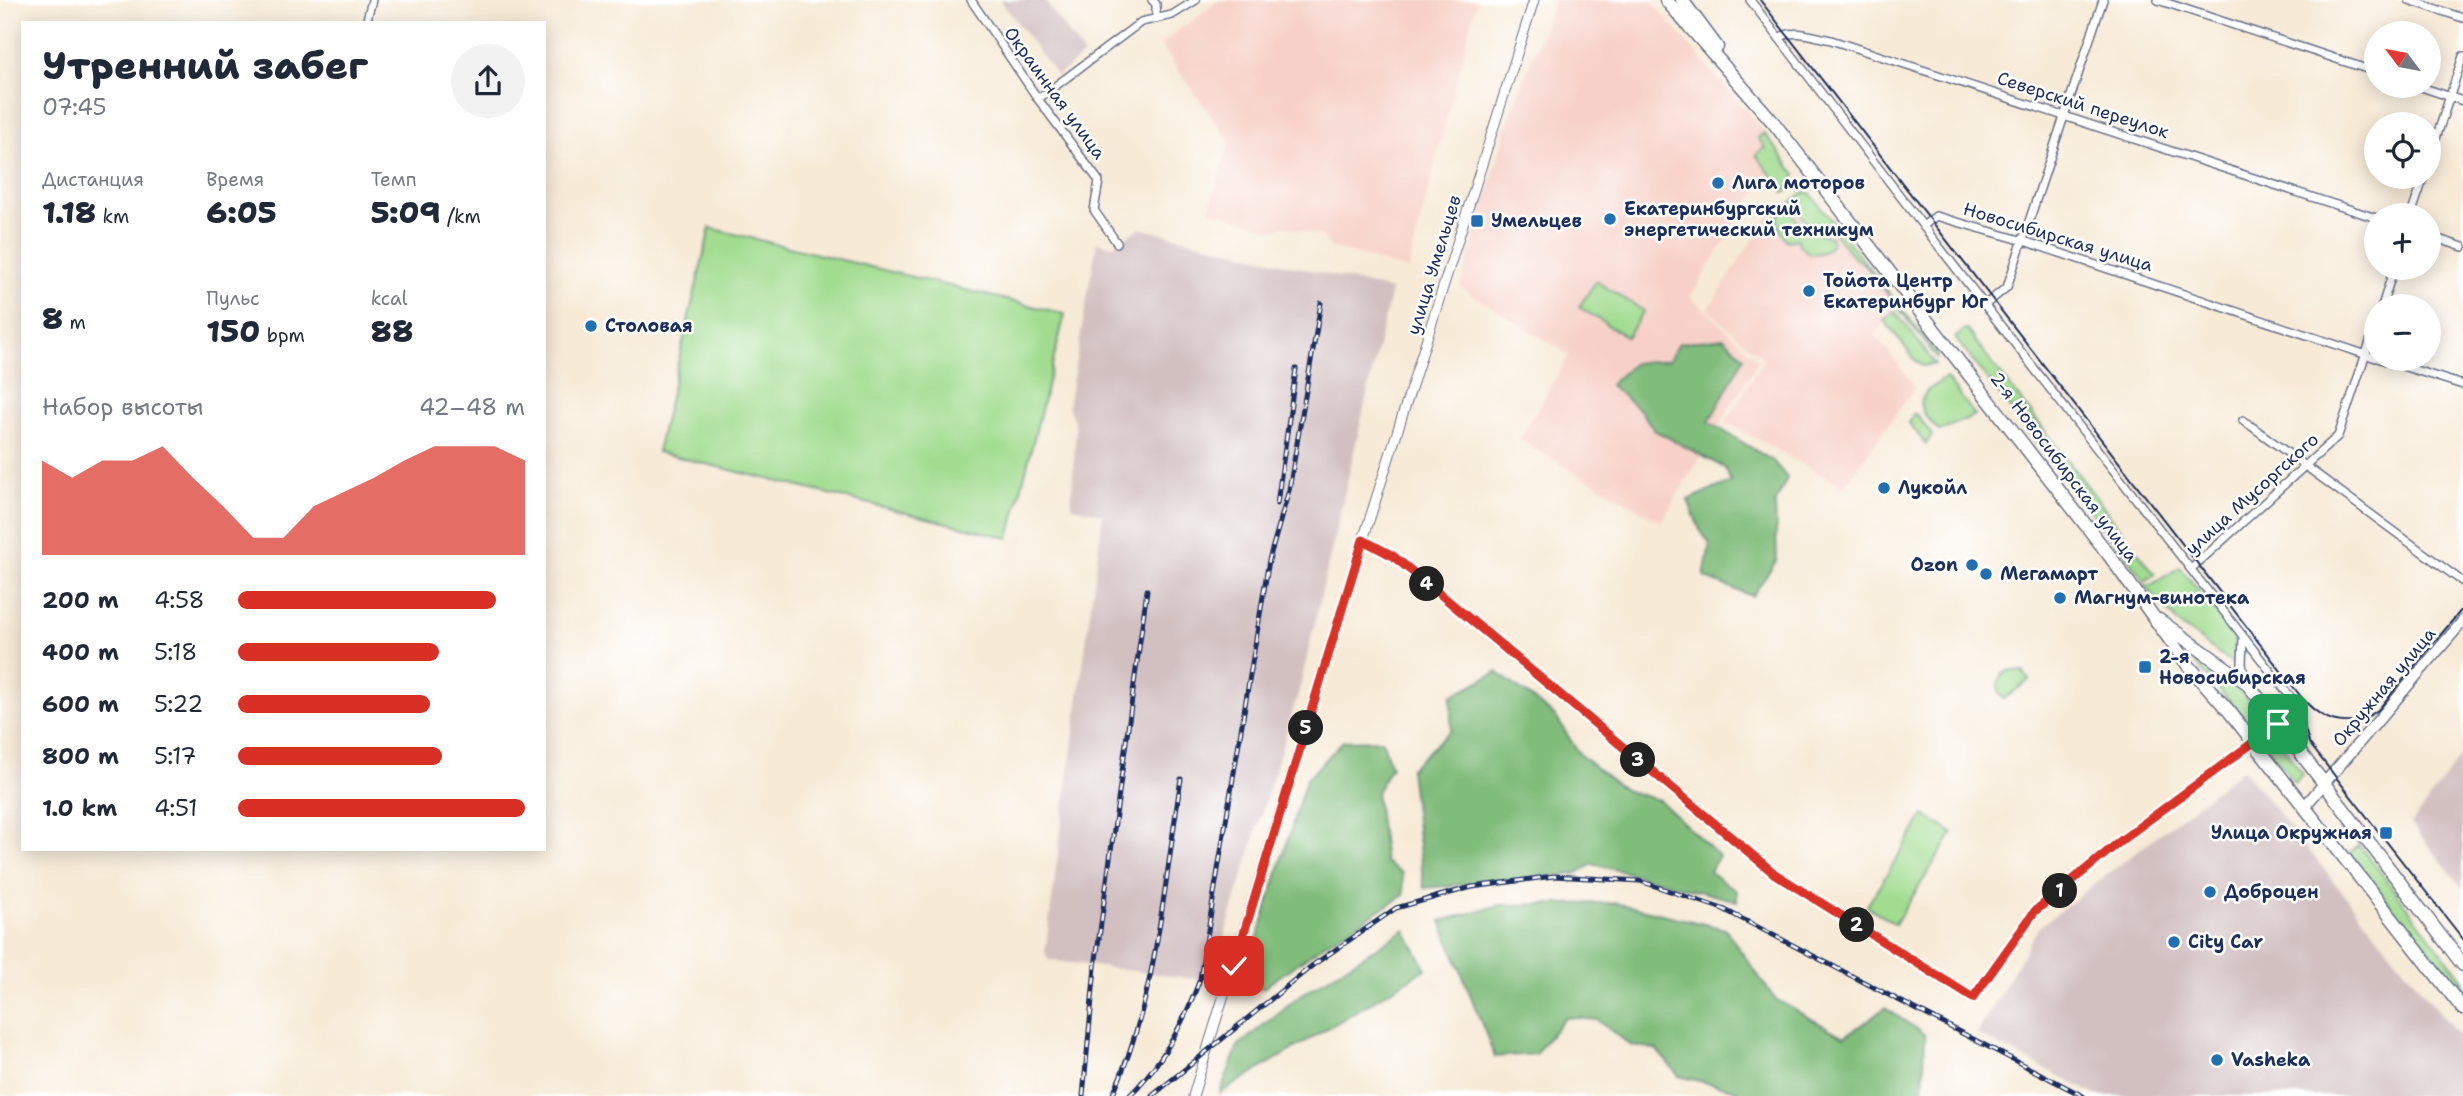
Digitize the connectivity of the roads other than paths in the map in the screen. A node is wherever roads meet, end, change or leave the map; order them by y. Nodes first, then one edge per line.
1 (372, 0) edge
2 (971, 0) edge
3 (1152, 0) edge
4 (1196, 0) edge
5 (1534, 0) edge
6 (1666, 0) edge
7 (1682, 0) edge
8 (1750, 0) edge
9 (2103, 0) edge
10 (2158, 0) edge
11 (2409, 0) edge
12 (2463, 18) edge
13 (1156, 19) junction
14 (367, 21) edge
15 (1779, 38) junction
16 (2463, 56) edge
17 (2364, 68) edge
18 (1739, 79) junction
19 (2441, 93) edge
20 (2450, 96) junction
21 (1038, 100) junction
22 (2463, 101) edge
23 (2065, 116) junction
24 (2441, 123) edge
25 (2364, 214) edge
26 (1923, 226) junction
27 (2441, 240) edge
28 (2025, 241) junction
29 (1118, 243) dead end
30 (2463, 247) edge
31 (1986, 304) junction
32 (2364, 353) edge
33 (2364, 362) edge
34 (2419, 371) edge
35 (2463, 385) edge
36 (2244, 420) dead end
37 (2308, 466) junction
38 (1363, 540) junction
39 (2191, 569) junction
40 (2463, 582) edge
41 (2156, 617) junction
42 (2463, 621) edge
43 (2243, 636) junction
44 (2247, 684) junction
45 (2299, 708) dead end
46 (2278, 724) junction
47 (2254, 743) junction
48 (2325, 783) junction
49 (2304, 807) junction
50 (2460, 960) edge
51 (2463, 1009) edge
52 (1193, 1096) edge

1 - 14 street
2 - 21 street, Окраинная улица
3 - 13 street
4 - 13 street
5 - 38 street, улица Умельцев
6 - 18 main road, 2-я Новосибирская улица
7 - 18 main road, 2-я Новосибирская улица
8 - 15 street
9 - 23 street
10 - 17 street
11 - 12 street
13 - 21 street
15 - 23 street, Северский переулок
15 - 26 street
16 - 20 street
18 - 41 main road, 2-я Новосибирская улица
19 - 20 street
20 - 22 street
20 - 24 street
21 - 29 street, Окраинная улица
23 - 25 street, Северский переулок
23 - 28 street
26 - 28 street, Новосибирская улица
26 - 31 street
27 - 30 street
28 - 31 street
28 - 32 street, Новосибирская улица
31 - 39 street
33 - 37 street, улица Мусоргского
34 - 35 street, Новосибирская улица
36 - 37 street
37 - 39 street, улица Мусоргского
37 - 40 street
38 - 47 street
38 - 52 street, улица Умельцев
39 - 43 street
41 - 44 main road
41 - 47 main road, 2-я Новосибирская улица
42 - 48 main road, Окружная улица
43 - 44 street
43 - 45 street
44 - 46 main road
46 - 47 street
46 - 48 main road
47 - 49 main road, 2-я Новосибирская улица
48 - 49 main road, Окружная улица
48 - 50 main road
49 - 51 main road, 2-я Новосибирская улица

